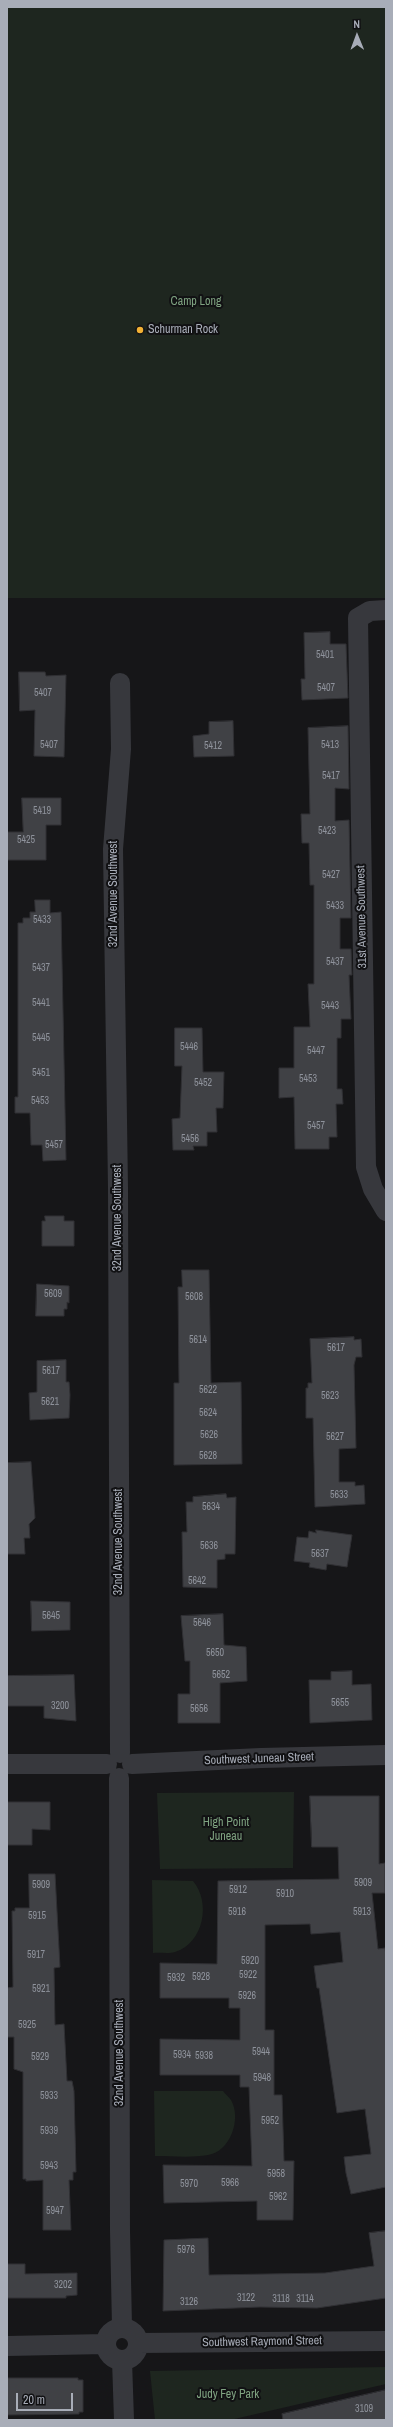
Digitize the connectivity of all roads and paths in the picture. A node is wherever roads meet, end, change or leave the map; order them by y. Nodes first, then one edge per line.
1 (386, 610) edge
2 (120, 683) dead end
3 (386, 1211) edge
4 (386, 1755) edge
5 (7, 1764) edge
6 (120, 1765) junction
7 (122, 2327) junction
8 (386, 2341) edge
9 (138, 2343) junction
10 (105, 2344) junction
11 (7, 2346) edge
12 (122, 2360) junction
13 (124, 2420) edge

1 - 3 street, 31st Avenue Southwest
2 - 6 street, 32nd Avenue Southwest
4 - 6 street, Southwest Juneau Street
5 - 6 street, Southwest Juneau Street
6 - 7 street, 32nd Avenue Southwest
7 - 9 street
7 - 10 street
8 - 9 street, Southwest Raymond Street
9 - 12 street
10 - 11 street
10 - 12 street
12 - 13 street

